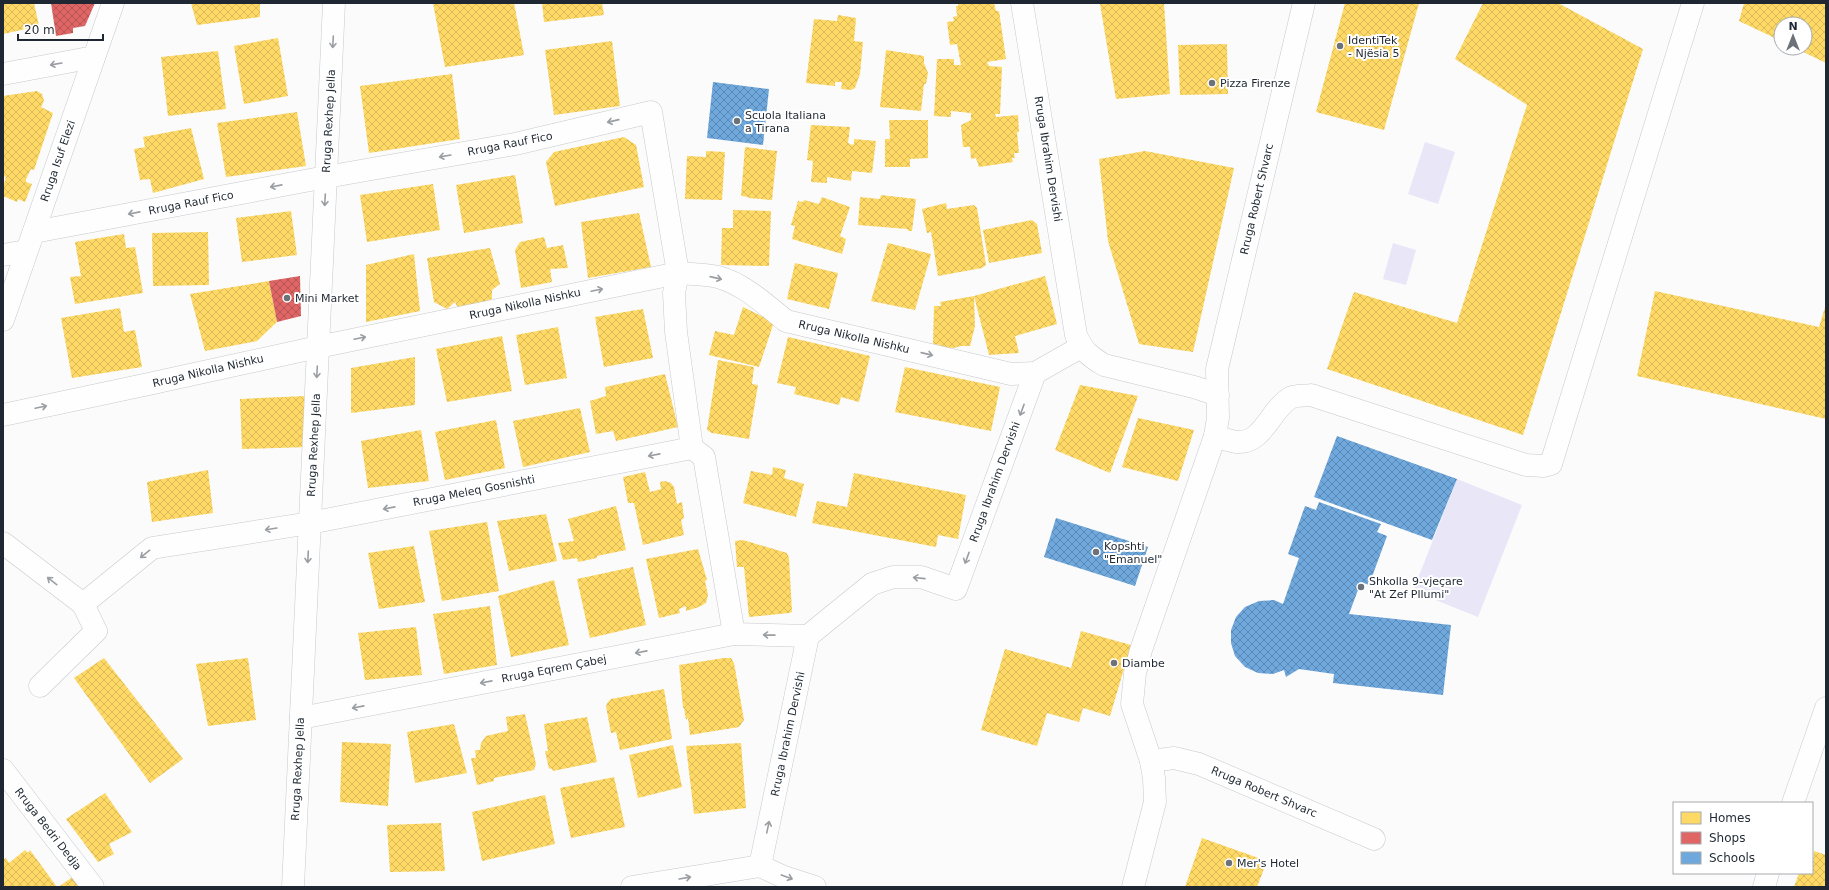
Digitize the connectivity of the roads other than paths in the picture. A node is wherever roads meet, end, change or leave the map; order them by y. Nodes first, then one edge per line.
1 (113, 3) edge
2 (334, 3) edge
3 (1022, 3) edge
4 (1304, 3) edge
5 (1693, 3) edge
6 (94, 57) junction
7 (3, 74) edge
8 (326, 177) junction
9 (30, 242) junction
10 (3, 255) edge
11 (678, 273) junction
12 (3, 320) edge
13 (318, 347) junction
14 (1081, 347) junction
15 (1035, 373) junction
16 (1218, 395) junction
17 (3, 415) edge
18 (1216, 436) junction
19 (692, 448) junction
20 (310, 523) junction
21 (3, 543) edge
22 (83, 604) junction
23 (734, 634) junction
24 (808, 636) junction
25 (40, 686) dead end
26 (1826, 708) edge
27 (301, 718) junction
28 (1151, 761) junction
29 (3, 770) edge
30 (1793, 802) edge
31 (1374, 839) dead end
32 (760, 866) junction
33 (1768, 874) edge
34 (93, 887) edge
35 (293, 887) edge
36 (632, 887) edge
37 (816, 887) edge
38 (1132, 887) edge
39 (1764, 887) edge

1 - 6 street, Rruga Isuf Elezi
2 -> 8 street, Rruga Rexhep Jella
3 - 14 street, Rruga Ibrahim Dervishi
4 - 16 street, Rruga Robert Shvarc
5 - 18 street
6 -> 7 street
6 - 9 street, Rruga Isuf Elezi
8 -> 9 street, Rruga Rauf Fico
11 -> 8 street, Rruga Rauf Fico
8 -> 13 street, Rruga Rexhep Jella
9 - 10 street, Rruga Rauf Fico
9 - 12 street, Rruga Isuf Elezi
13 -> 11 street, Rruga Nikolla Nishku
11 -> 15 street, Rruga Nikolla Nishku
11 - 19 street, Rruga Rauf Fico
17 -> 13 street, Rruga Nikolla Nishku
13 -> 20 street, Rruga Rexhep Jella
14 - 15 street
14 - 16 street
15 -> 24 street, Rruga Ibrahim Dervishi
16 - 18 street, Rruga Robert Shvarc
18 - 28 street, Rruga Robert Shvarc
19 -> 20 street, Rruga Meleq Gosnishti
19 - 23 street
20 -> 22 street, Rruga Meleq Gosnishti
20 -> 27 street, Rruga Rexhep Jella
22 -> 21 street
22 - 25 street
24 -> 23 street, Rruga Eqrem Çabej
23 -> 27 street, Rruga Eqrem Çabej
32 -> 24 street, Rruga Ibrahim Dervishi
26 - 30 street
27 - 35 street, Rruga Rexhep Jella
28 - 31 street, Rruga Robert Shvarc
28 - 38 street, Rruga Robert Shvarc
29 - 34 street, Rruga Bedri Dedja
36 -> 32 street
32 -> 37 street
33 - 39 street

